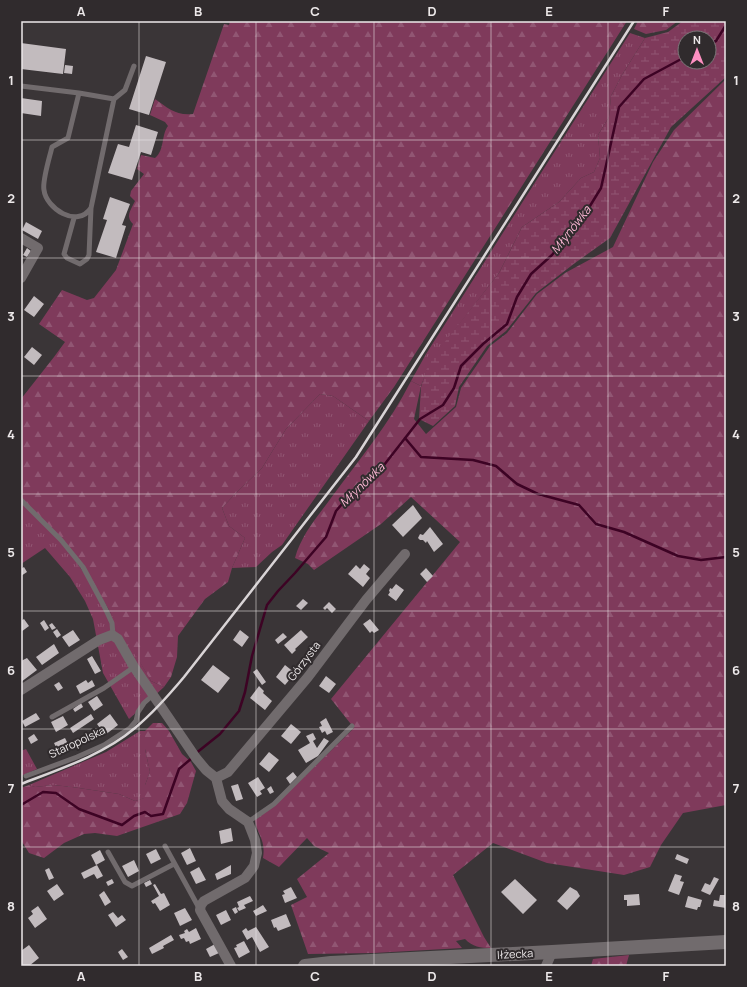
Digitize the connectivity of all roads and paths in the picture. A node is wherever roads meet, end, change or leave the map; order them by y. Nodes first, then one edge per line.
1 (134, 66) dead end
2 (21, 86) edge
3 (79, 93) junction
4 (114, 99) junction
5 (91, 208) junction
6 (74, 218) junction
7 (21, 238) edge
8 (21, 278) edge
9 (21, 500) edge
10 (405, 554) dead end
11 (113, 636) junction
12 (134, 667) junction
13 (21, 690) edge
14 (153, 695) junction
15 (52, 717) dead end
16 (352, 726) dead end
17 (28, 775) dead end
18 (216, 778) junction
19 (248, 822) junction
20 (165, 846) dead end
21 (108, 852) dead end
22 (174, 864) junction
23 (200, 910) junction
24 (726, 942) edge
25 (552, 952) junction
26 (231, 966) edge
27 (305, 966) edge
28 (546, 966) edge

1 - 4 lane
2 - 3 lane
3 - 4 lane
3 - 6 lane
4 - 5 lane
5 - 6 lane
5 - 6 lane
7 - 8 street
9 - 11 lane
10 - 18 street, Górzysta
11 - 12 street
11 - 13 street
12 - 14 street
12 - 15 lane
14 - 17 lane, Staropolska
14 - 18 street
16 - 19 lane
18 - 19 street
19 - 23 street
20 - 22 lane
21 - 22 lane
22 - 23 lane
23 - 26 street
24 - 25 main road, Iłżecka
25 - 27 main road, Iłżecka
25 - 28 street

